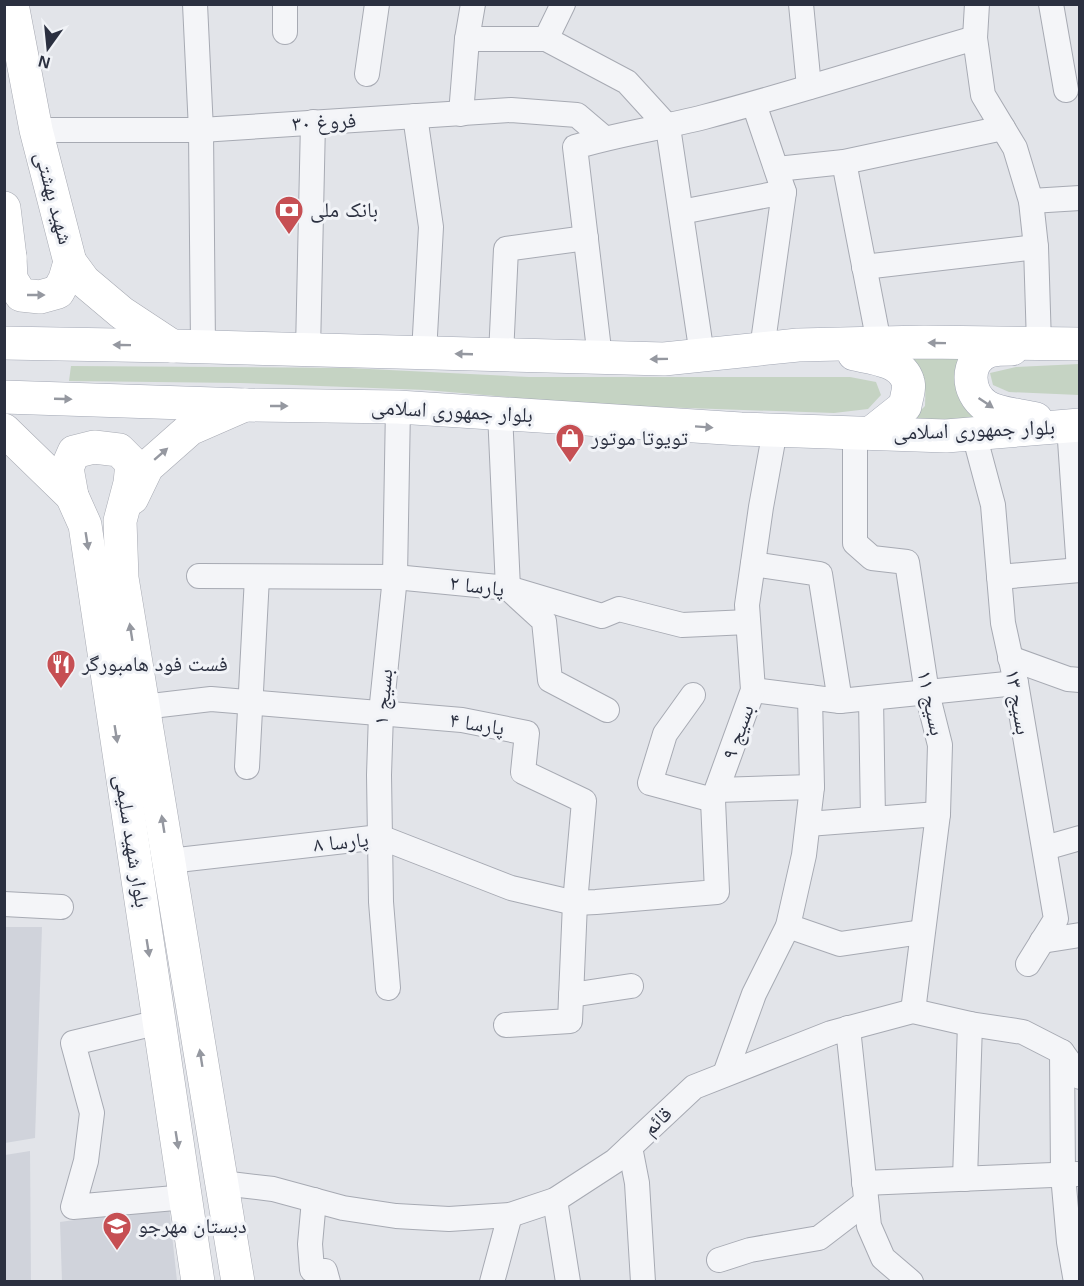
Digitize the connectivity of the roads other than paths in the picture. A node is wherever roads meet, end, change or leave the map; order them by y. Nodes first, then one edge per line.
1 (12, 4) edge
2 (195, 4) edge
3 (285, 4) edge
4 (377, 4) edge
5 (472, 4) edge
6 (563, 4) edge
7 (801, 4) edge
8 (977, 4) edge
9 (1051, 4) edge
10 (285, 32) dead end
11 (975, 38) junction
12 (467, 39) junction
13 (546, 39) junction
14 (1070, 60) edge
15 (367, 74) dead end
16 (809, 87) junction
17 (1066, 90) dead end
18 (754, 104) junction
19 (461, 114) junction
20 (415, 116) junction
21 (313, 122) junction
22 (668, 126) junction
23 (1003, 128) junction
24 (36, 130) junction
25 (201, 130) junction
26 (604, 138) junction
27 (844, 162) junction
28 (781, 180) junction
29 (1080, 198) edge
30 (1031, 201) junction
31 (4, 208) edge
32 (681, 212) junction
33 (586, 238) junction
34 (1036, 247) junction
35 (7, 261) edge
36 (70, 262) junction
37 (864, 267) junction
38 (4, 343) edge
39 (879, 343) junction
40 (1080, 344) edge
41 (798, 345) junction
42 (1042, 345) junction
43 (187, 346) junction
44 (762, 349) junction
45 (308, 350) junction
46 (424, 353) junction
47 (501, 355) junction
48 (702, 355) junction
49 (600, 358) junction
50 (4, 397) edge
51 (245, 405) junction
52 (398, 406) junction
53 (500, 413) junction
54 (1074, 425) edge
55 (4, 430) edge
56 (775, 430) junction
57 (863, 433) junction
58 (974, 434) junction
59 (72, 496) junction
60 (120, 521) junction
61 (753, 564) junction
62 (1079, 570) edge
63 (199, 576) dead end
64 (257, 577) junction
65 (395, 577) junction
66 (999, 577) junction
67 (508, 588) junction
68 (748, 622) junction
69 (1010, 658) junction
70 (1074, 679) edge
71 (1016, 683) junction
72 (753, 690) junction
73 (927, 693) junction
74 (693, 695) dead end
75 (810, 697) junction
76 (871, 698) junction
77 (840, 701) junction
78 (1080, 701) edge
79 (250, 703) junction
80 (143, 707) junction
81 (607, 710) dead end
82 (381, 713) junction
83 (247, 767) dead end
84 (812, 787) junction
85 (715, 795) junction
86 (938, 814) junction
87 (873, 819) junction
88 (808, 824) junction
89 (380, 837) junction
90 (1080, 838) edge
91 (1045, 848) junction
92 (169, 861) junction
93 (574, 903) junction
94 (4, 904) edge
95 (61, 907) dead end
96 (788, 926) junction
97 (922, 933) junction
98 (1080, 935) edge
99 (1042, 941) junction
100 (1028, 964) dead end
101 (631, 986) dead end
102 (388, 988) dead end
103 (571, 995) junction
104 (913, 1011) junction
105 (159, 1022) junction
106 (970, 1024) junction
107 (506, 1025) dead end
108 (849, 1028) junction
109 (1062, 1052) junction
110 (725, 1074) junction
111 (1080, 1077) edge
112 (630, 1147) junction
113 (1071, 1175) edge
114 (965, 1179) junction
115 (222, 1183) junction
116 (865, 1193) junction
117 (186, 1197) junction
118 (314, 1200) junction
119 (555, 1200) junction
120 (510, 1215) junction
121 (1074, 1240) edge
122 (719, 1260) dead end
123 (198, 1281) edge
124 (238, 1281) edge
125 (328, 1281) edge
126 (492, 1281) edge
127 (568, 1281) edge
128 (643, 1281) edge
129 (911, 1281) edge
130 (1076, 1281) edge

1 - 24 main road, شهید بهشتی
2 - 25 street
3 - 10 street
4 - 15 street
5 - 12 street
6 - 13 street
7 - 16 street
8 - 11 street
9 - 14 street
11 - 16 street
11 - 23 street
12 - 13 street
12 - 19 street
13 - 22 street
14 - 17 street
16 - 18 street
18 - 22 street
18 - 28 street
19 - 20 street, فروغ ۳۰
19 - 26 street, فروغ ۳۰
20 - 21 street, فروغ ۳۰
20 - 46 street
21 - 25 street, فروغ ۳۰
21 - 45 street
22 - 26 street
22 - 32 street
23 - 27 street
23 - 30 street
24 - 25 street, فروغ ۳۰
24 - 36 main road, شهید بهشتی
25 - 43 street
26 - 33 street
27 - 28 street
27 - 37 street
28 - 32 street
28 - 44 street
29 - 30 street
30 - 34 street
31 - 35 main road
32 - 48 street
33 - 47 street
33 - 49 street
34 - 37 street
34 - 42 street
35 -> 36 main road
36 - 43 main road, شهید بهشتی
37 - 39 street
43 -> 38 main road
39 - 41 main road
42 -> 39 main road
40 - 42 main road
41 - 44 main road
41 - 57 main road
42 -> 54 main road
43 - 45 main road
44 - 48 main road
45 - 46 main road
47 -> 46 main road
47 - 49 main road
48 -> 49 main road
50 -> 51 main road, بلوار جمهوری اسلامی
51 -> 52 main road, بلوار جمهوری اسلامی
60 -> 51 main road
52 - 53 main road, بلوار جمهوری اسلامی
52 - 65 street, بسیج ۱
53 -> 56 main road, بلوار جمهوری اسلامی
53 - 67 street
54 - 58 main road, بلوار جمهوری اسلامی
54 - 62 street
55 - 59 main road, بلوار شهید سلیمی
56 - 57 main road, بلوار جمهوری اسلامی
56 - 61 street, بسیج ۹
57 - 58 main road, بلوار جمهوری اسلامی
57 - 73 street, بسیج ۱۱
58 - 66 street, بسیج ۱۳
59 - 60 main road
59 -> 105 main road, بلوار شهید سلیمی
80 -> 60 main road, بلوار شهید سلیمی
61 - 68 street, بسیج ۹
61 - 77 street
62 - 66 street
63 - 64 street, پارسا ۲
64 - 65 street, پارسا ۲
64 - 79 street
65 - 67 street, پارسا ۲
65 - 82 street, بسیج ۱
66 - 69 street, بسیج ۱۳
67 - 68 street, پارسا ۲
67 - 81 street
68 - 72 street, بسیج ۹
69 - 70 street
69 - 71 street, بسیج ۱۳
70 - 78 street
71 - 73 street
71 - 91 street, بسیج ۱۳
72 - 75 street
72 - 85 street, بسیج ۹
73 - 76 street
73 - 86 street, بسیج ۱۱
74 - 85 street
75 - 77 street
75 - 84 street
76 - 77 street
76 - 87 street
79 - 80 street, پارسا ۴
79 - 82 street, پارسا ۴
79 - 83 street
92 -> 80 main road, بلوار شهید سلیمی
82 - 89 street, بسیج ۱
82 - 93 street, پارسا ۴
84 - 85 street
84 - 88 street
85 - 93 street, بسیج ۹
86 - 87 street
86 - 97 street, بسیج ۱۱
87 - 88 street
88 - 96 street
89 - 92 street, پارسا ۸
89 - 93 street, پارسا ۸
89 - 102 street, بسیج ۱
90 - 91 street
91 - 99 street, بسیج ۱۳
115 -> 92 main road, بلوار شهید سلیمی
93 - 103 street, پارسا ۴
94 - 95 street
96 - 97 street
96 - 110 street
97 - 104 street, بسیج ۱۱
98 - 99 street
99 - 100 street, بسیج ۱۳
101 - 103 street
103 - 107 street, پارسا ۴
104 - 106 street, قائم
104 - 108 street, قائم
105 -> 117 main road, بلوار شهید سلیمی
105 - 117 street
106 - 109 street, قائم
106 - 114 street
108 - 110 street, قائم
108 - 116 street
109 - 111 street, قائم
109 - 113 street
110 - 112 street, قائم
112 - 119 street, قائم
112 - 128 street
113 - 114 street
113 - 121 street
114 - 116 street
115 - 118 street, قائم
115 - 124 main road, بلوار شهید سلیمی
116 - 122 street
116 - 129 street
117 - 123 main road, بلوار شهید سلیمی
118 - 120 street, قائم
118 - 125 street
119 - 120 street, قائم
119 - 127 street
120 - 126 street
121 - 130 street

